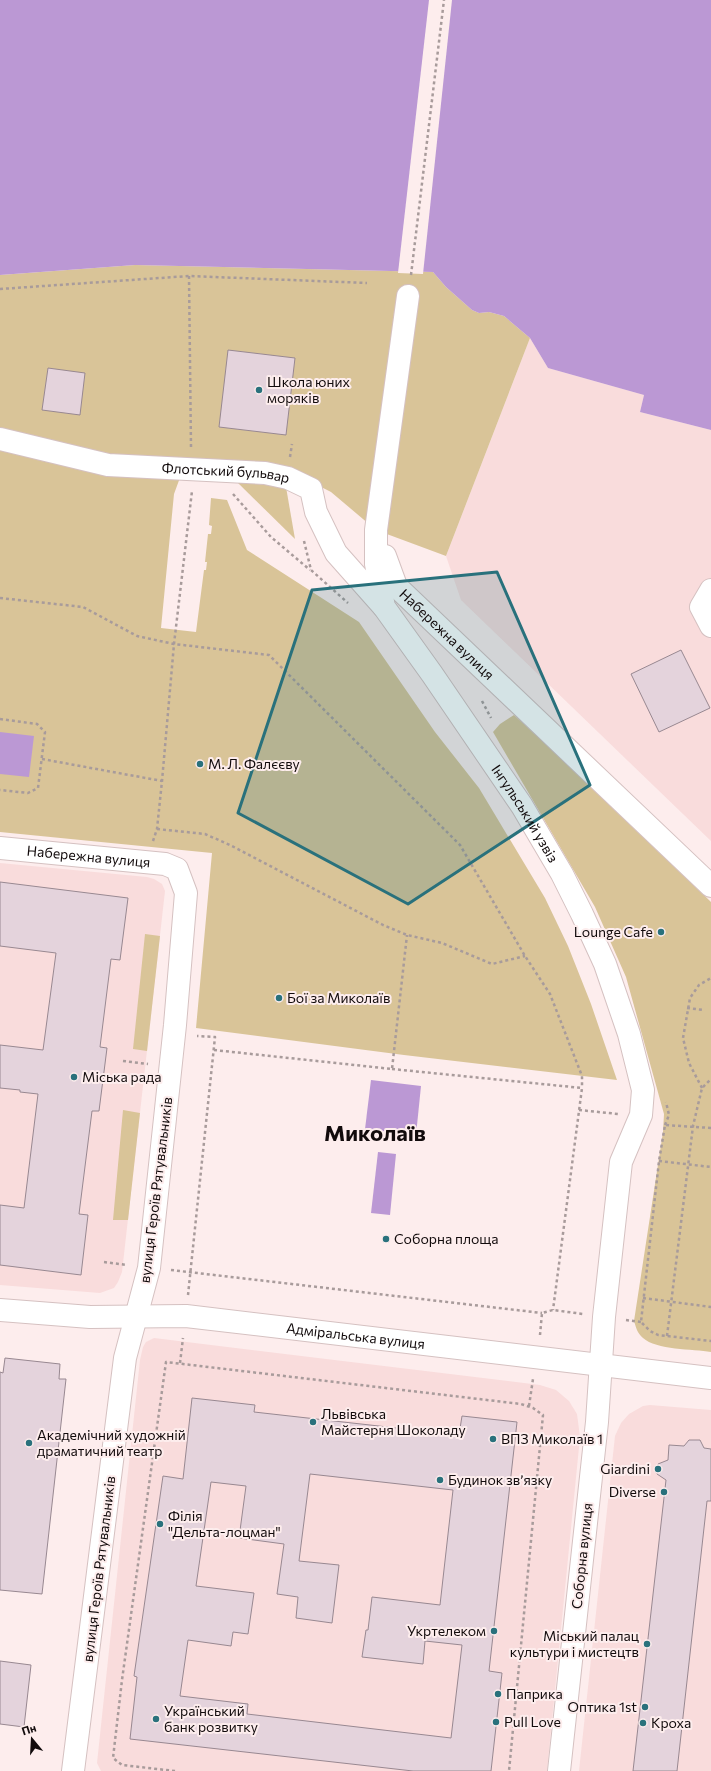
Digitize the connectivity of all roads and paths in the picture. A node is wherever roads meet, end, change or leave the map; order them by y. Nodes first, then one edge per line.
1 (444, 0) edge
2 (189, 276) junction
3 (367, 283) dead end
4 (0, 289) edge
5 (408, 296) joint
6 (0, 439) edge
7 (292, 444) dead end
8 (191, 469) junction
9 (288, 478) junction
10 (233, 493) dead end
11 (192, 495) dead end
12 (376, 530) junction
13 (303, 539) dead end
14 (311, 570) junction
15 (711, 590) edge
16 (0, 598) edge
17 (349, 603) dead end
18 (384, 607) junction
19 (711, 626) edge
20 (174, 644) junction
21 (0, 719) edge
22 (42, 759) junction
23 (162, 781) junction
24 (0, 790) edge
25 (157, 829) junction
26 (0, 848) edge
27 (148, 862) junction
28 (177, 869) joint
29 (711, 886) edge
30 (407, 935) junction
31 (525, 956) junction
32 (711, 978) edge
33 (687, 1008) junction
34 (704, 1010) dead end
35 (175, 1029) junction
36 (214, 1050) junction
37 (123, 1061) dead end
38 (150, 1064) dead end
39 (392, 1069) junction
40 (711, 1079) edge
41 (582, 1088) junction
42 (702, 1088) junction
43 (579, 1110) junction
44 (631, 1114) junction
45 (693, 1126) junction
46 (711, 1128) edge
47 (659, 1161) junction
48 (688, 1164) junction
49 (711, 1167) edge
50 (643, 1298) junction
51 (671, 1301) junction
52 (711, 1307) edge
53 (0, 1310) edge
54 (553, 1310) dead end
55 (542, 1313) dead end
56 (136, 1317) junction
57 (667, 1336) junction
58 (711, 1341) edge
59 (601, 1365) junction
60 (711, 1378) edge
61 (73, 1771) edge
62 (175, 1771) edge
63 (509, 1771) edge
64 (558, 1771) edge

1 - 5 path
2 - 3 path
2 - 4 path
2 - 8 path
5 - 12 street, Набережна вулиця
6 - 8 street, Флотський бульвар
7 - 9 path
8 - 9 street, Флотський бульвар
9 - 18 street, Флотський бульвар
10 - 14 path
11 - 20 path
12 - 18 street, Інгульський узвіз
12 - 29 street, Набережна вулиця
13 - 14 path
14 - 17 path
15 - 19 street
16 - 20 path
18 - 44 street, Інгульський узвіз
20 - 23 path
20 - 31 path
21 - 22 path
22 - 23 path
22 - 24 path
23 - 25 path
25 - 27 path
25 - 30 path
26 - 27 street, Набережна вулиця
27 - 28 street, Набережна вулиця
28 - 35 street, вулиця Героїв Рятувальників
30 - 31 path
30 - 39 path
31 - 41 path
32 - 33 path
33 - 34 path
33 - 42 path
35 - 36 path
35 - 56 street, вулиця Героїв Рятувальників
36 - 39 path
36 - 55 path
37 - 38 path
39 - 41 path
40 - 42 path
41 - 43 path
42 - 45 path
43 - 44 path
43 - 54 path
44 - 59 street
45 - 46 path
45 - 47 path
45 - 48 path
47 - 48 path
47 - 50 path
48 - 49 path
48 - 51 path
50 - 51 path
50 - 57 path
51 - 52 path
51 - 57 path
53 - 56 street, Адміральська вулиця
56 - 59 street, Адміральська вулиця
56 - 61 street, вулиця Героїв Рятувальників
57 - 58 path
59 - 60 street, Адміральська вулиця
59 - 64 street, Соборна вулиця
62 - 63 path

